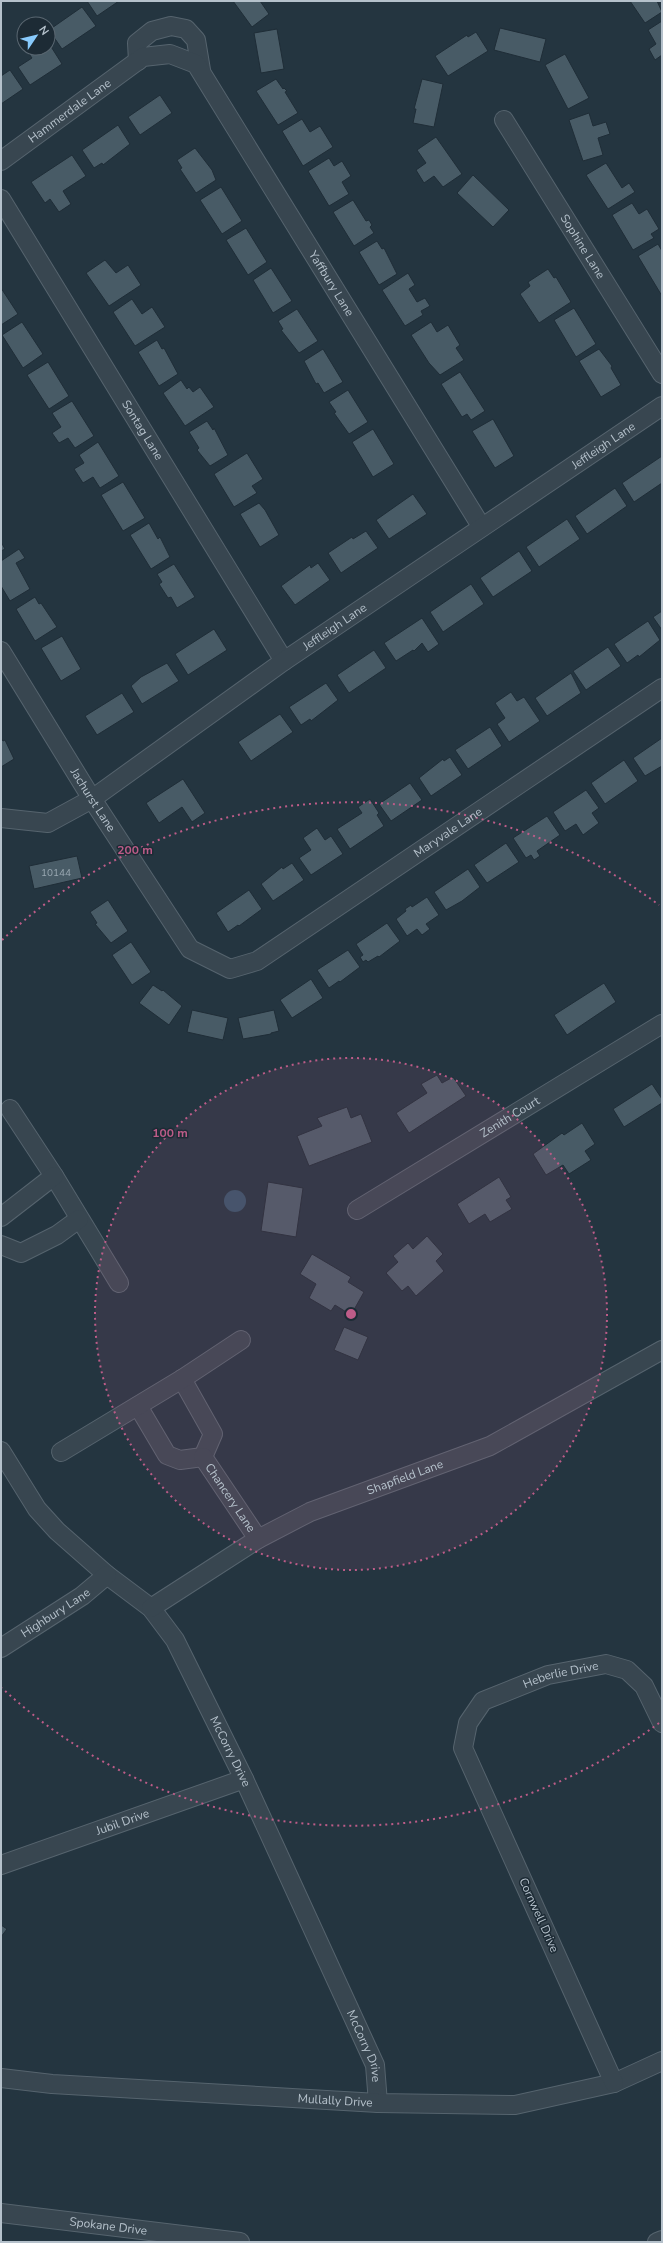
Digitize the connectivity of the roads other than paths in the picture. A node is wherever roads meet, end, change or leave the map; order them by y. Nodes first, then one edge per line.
1 (170, 54) joint
2 (138, 61) junction
3 (200, 70) junction
4 (504, 120) dead end
5 (1, 161) edge
6 (1, 199) edge
7 (662, 374) edge
8 (662, 406) edge
9 (481, 526) junction
10 (1, 651) edge
11 (284, 661) junction
12 (662, 688) edge
13 (92, 799) junction
14 (1, 818) edge
15 (230, 969) joint
16 (662, 1024) edge
17 (10, 1109) dead end
18 (54, 1176) junction
19 (358, 1210) dead end
20 (1, 1217) edge
21 (79, 1219) junction
22 (1, 1246) edge
23 (119, 1283) dead end
24 (241, 1340) dead end
25 (662, 1350) edge
26 (182, 1379) junction
27 (138, 1406) junction
28 (1, 1451) edge
29 (61, 1452) dead end
30 (203, 1457) junction
31 (258, 1539) junction
32 (107, 1575) junction
33 (151, 1608) junction
34 (1, 1648) edge
35 (662, 1723) edge
36 (463, 1748) joint
37 (244, 1779) junction
38 (1, 1865) edge
39 (662, 2061) edge
40 (1, 2078) edge
41 (614, 2083) junction
42 (378, 2103) junction
43 (1, 2213) edge
44 (662, 2240) edge
45 (240, 2242) edge
46 (657, 2242) edge

1 - 2 street, Hammerdale Lane
1 - 3 street, Yaffbury Lane
2 - 3 street
2 - 5 street, Hammerdale Lane
3 - 9 street, Yaffbury Lane
4 - 7 street, Sophine Lane
6 - 11 street, Sontag Lane
8 - 9 street, Jeffleigh Lane
9 - 11 street, Jeffleigh Lane
10 - 13 street, Jachurst Lane
11 - 13 street, Jeffleigh Lane
12 - 15 street, Maryvale Lane
13 - 14 street, Jeffleigh Lane
13 - 15 street, Jachurst Lane
16 - 19 street, Zenith Court
17 - 18 street
18 - 20 street
18 - 21 street
21 - 22 street
21 - 23 street
24 - 26 street
25 - 31 street, Shapfield Lane
26 - 27 street
26 - 30 street, Chancery Lane
27 - 29 street
27 - 30 street, Chancery Lane
28 - 32 street, McCorry Drive
30 - 31 street, Chancery Lane
31 - 33 street, Shapfield Lane
32 - 33 street, McCorry Drive
32 - 34 street, Highbury Lane
33 - 37 street, McCorry Drive
35 - 36 street, Heberlie Drive
36 - 41 street, Cornwell Drive
37 - 38 street, Jubil Drive
37 - 42 street, McCorry Drive
39 - 41 street, Mullally Drive
40 - 42 street, Mullally Drive
41 - 42 street, Mullally Drive
43 - 45 street, Spokane Drive
44 - 46 street

